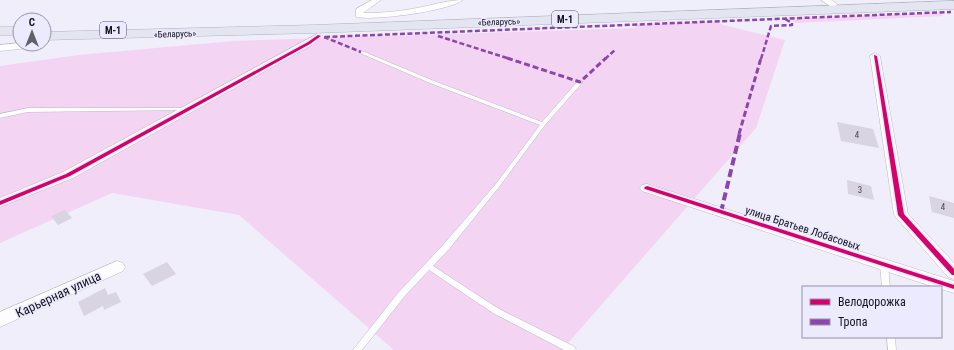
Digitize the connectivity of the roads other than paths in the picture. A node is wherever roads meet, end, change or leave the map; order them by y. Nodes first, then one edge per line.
1 (377, 0) edge
2 (459, 0) edge
3 (954, 0) edge
4 (829, 2) edge
5 (954, 5) edge
6 (0, 31) edge
7 (12, 31) edge
8 (0, 36) edge
9 (12, 36) edge
10 (319, 36) dead end
11 (52, 39) edge
12 (52, 40) edge
13 (12, 46) edge
14 (0, 48) edge
15 (361, 52) dead end
16 (875, 56) dead end
17 (580, 82) dead end
18 (188, 109) junction
19 (0, 116) edge
20 (543, 124) junction
21 (647, 188) dead end
22 (0, 203) edge
23 (884, 265) junction
24 (428, 266) junction
25 (117, 267) dead end
26 (954, 273) edge
27 (886, 286) edge
28 (954, 287) edge
29 (0, 320) edge
30 (891, 338) edge
31 (357, 350) edge
32 (572, 350) edge
33 (892, 350) edge

1 - 2 street
3 - 4 highway, «Беларусь» / М-1
4 - 11 highway, «Беларусь» / М-1
5 - 12 highway, «Беларусь» / М-1
6 - 7 highway
8 - 9 highway
10 - 18 street
13 - 14 street
15 - 20 lane
16 - 26 street
17 - 20 lane
18 - 19 lane
18 - 22 street
20 - 24 lane
21 - 23 street, улица Братьев Лобасовых
23 - 27 lane
23 - 28 street, улица Братьев Лобасовых
24 - 31 lane
24 - 32 lane
25 - 29 street, Карьерная улица
30 - 33 lane

